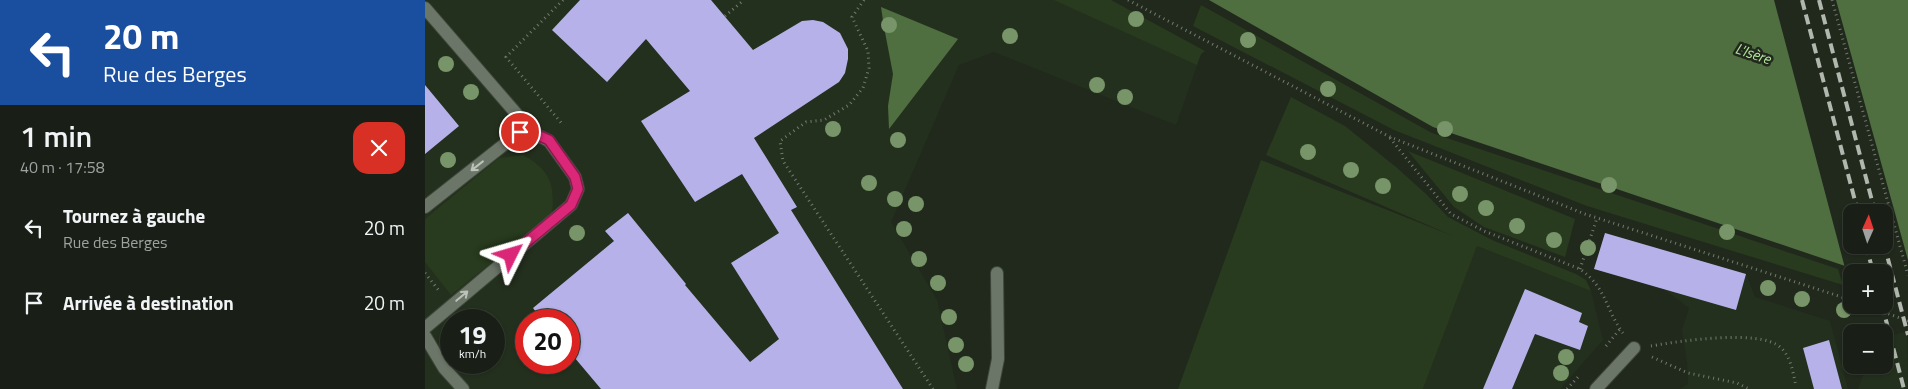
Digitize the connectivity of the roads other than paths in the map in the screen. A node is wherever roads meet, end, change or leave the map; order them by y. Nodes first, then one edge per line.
1 (425, 8) edge
2 (533, 133) junction
3 (425, 207) edge
4 (997, 273) dead end
5 (425, 328) edge
6 (425, 336) edge
7 (1634, 348) road end
8 (463, 389) edge
9 (992, 389) edge
10 (1596, 389) edge

1 - 2 street
2 -> 3 street
5 -> 2 street
4 - 9 street
6 - 8 street
7 - 10 street

